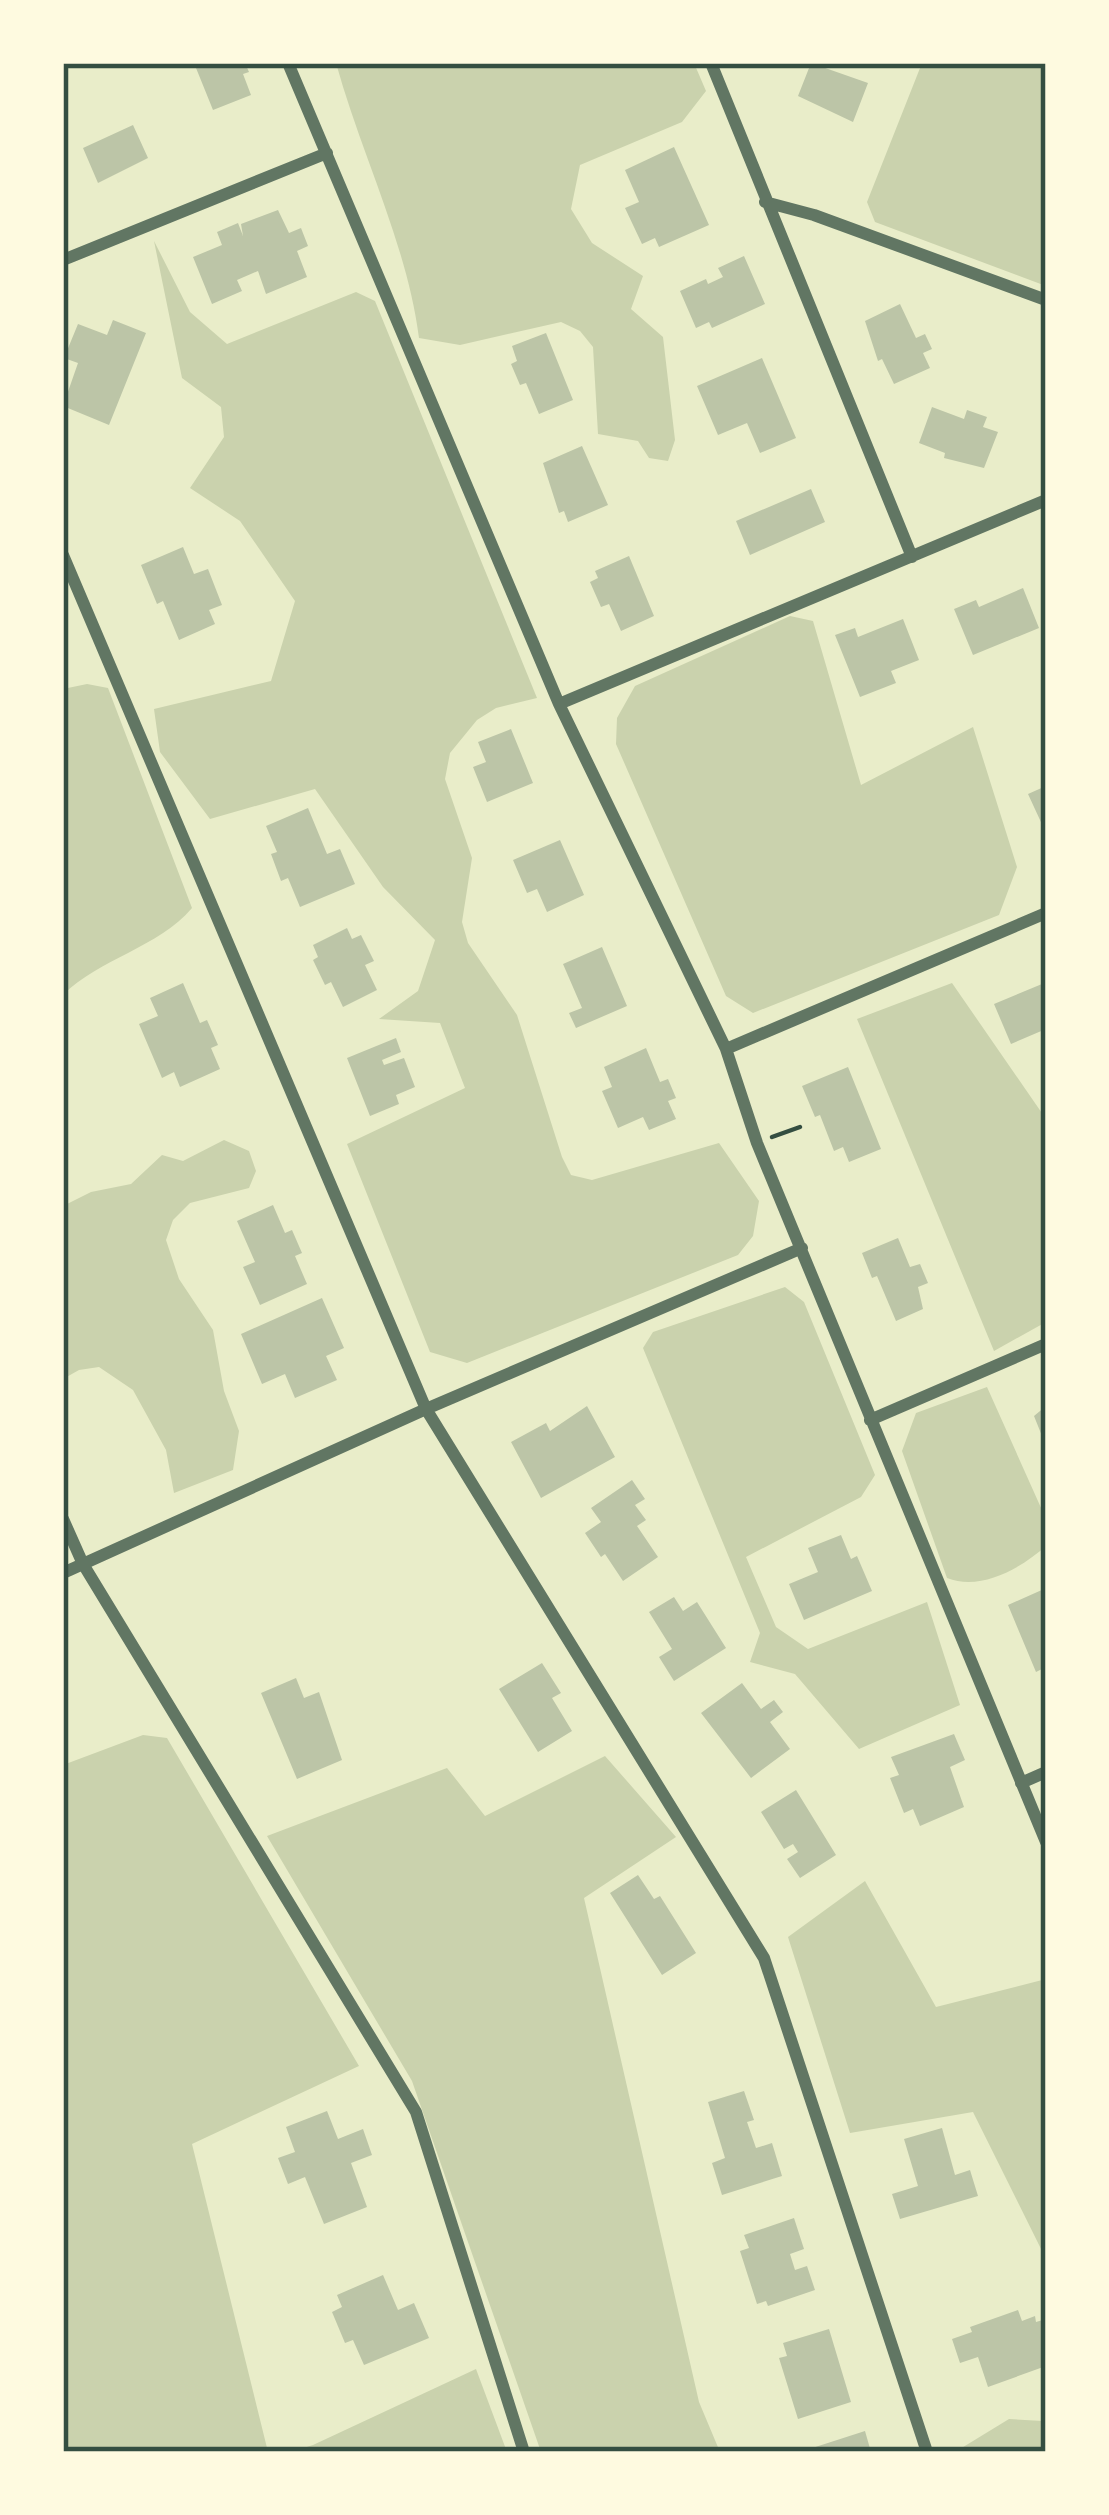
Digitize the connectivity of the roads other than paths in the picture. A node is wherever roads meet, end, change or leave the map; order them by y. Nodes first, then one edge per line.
1 (288, 63) edge
2 (711, 63) edge
3 (327, 153) junction
4 (765, 202) junction
5 (63, 260) edge
6 (1046, 300) edge
7 (1046, 500) edge
8 (63, 555) edge
9 (912, 557) junction
10 (560, 704) junction
11 (1046, 914) edge
12 (726, 1049) junction
13 (802, 1248) junction
14 (1046, 1344) edge
15 (426, 1409) junction
16 (870, 1420) junction
17 (63, 1519) edge
18 (83, 1564) junction
19 (63, 1573) edge
20 (1046, 1772) edge
21 (1021, 1783) junction
22 (1046, 1842) edge
23 (524, 2452) edge
24 (928, 2452) edge

1 - 3 street
2 - 4 street
3 - 5 street
3 - 10 street
4 - 6 street
4 - 9 street
7 - 9 street
8 - 15 street
9 - 10 street
10 - 12 street
11 - 12 street
12 - 13 street
13 - 15 street
13 - 16 street
14 - 16 street
15 - 18 street
15 - 24 street
16 - 21 street
17 - 18 street
18 - 19 street
18 - 23 street
20 - 21 street
21 - 22 street

